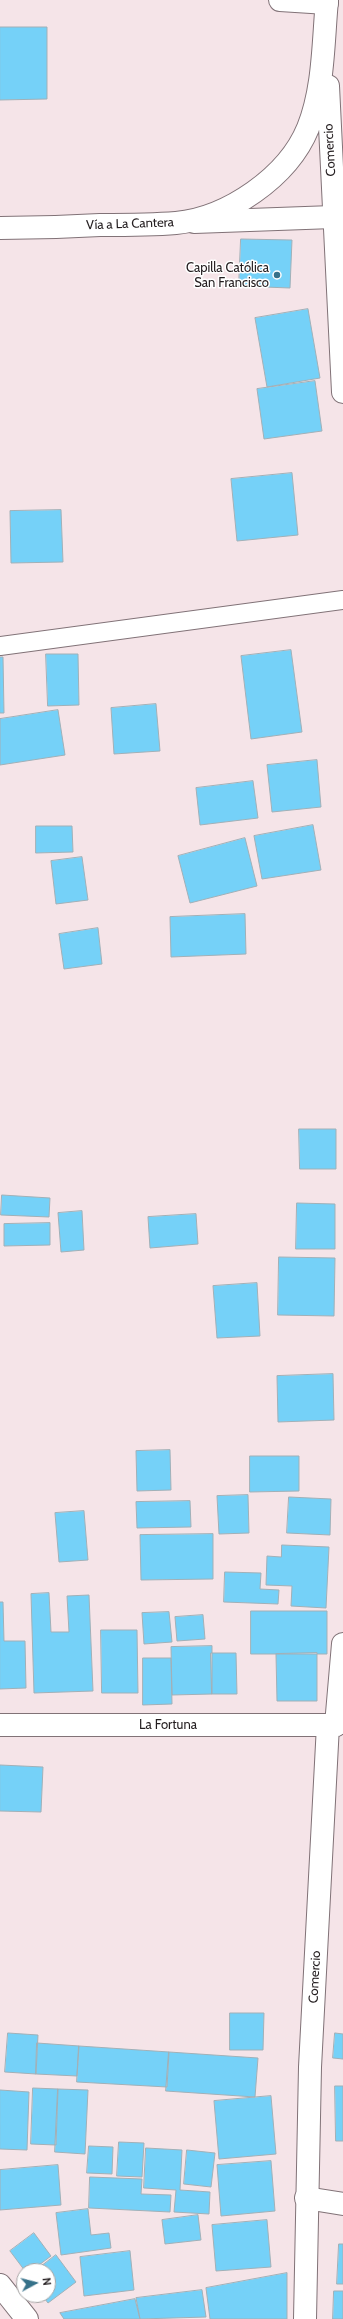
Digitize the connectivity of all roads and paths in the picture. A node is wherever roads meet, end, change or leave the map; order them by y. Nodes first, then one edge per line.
1 (280, 0) edge
2 (327, 1) edge
3 (333, 217) junction
4 (177, 223) junction
5 (0, 228) edge
6 (340, 281) edge
7 (343, 392) edge
8 (343, 600) edge
9 (0, 646) edge
10 (343, 1644) edge
11 (0, 1725) edge
12 (332, 1725) junction
13 (306, 2198) junction
14 (343, 2204) edge
15 (0, 2285) edge
16 (18, 2316) edge
17 (305, 2319) edge

1 - 2 street
2 - 3 street, Comercio
2 - 4 street, Vía a La Cantera
3 - 4 street
3 - 6 street, Comercio
4 - 5 street, Vía a La Cantera
6 - 7 street, Comercio
8 - 9 lane
10 - 12 street, Comercio
11 - 12 street, La Fortuna
12 - 13 street, Comercio
13 - 14 street
13 - 17 street, Comercio
15 - 16 street

